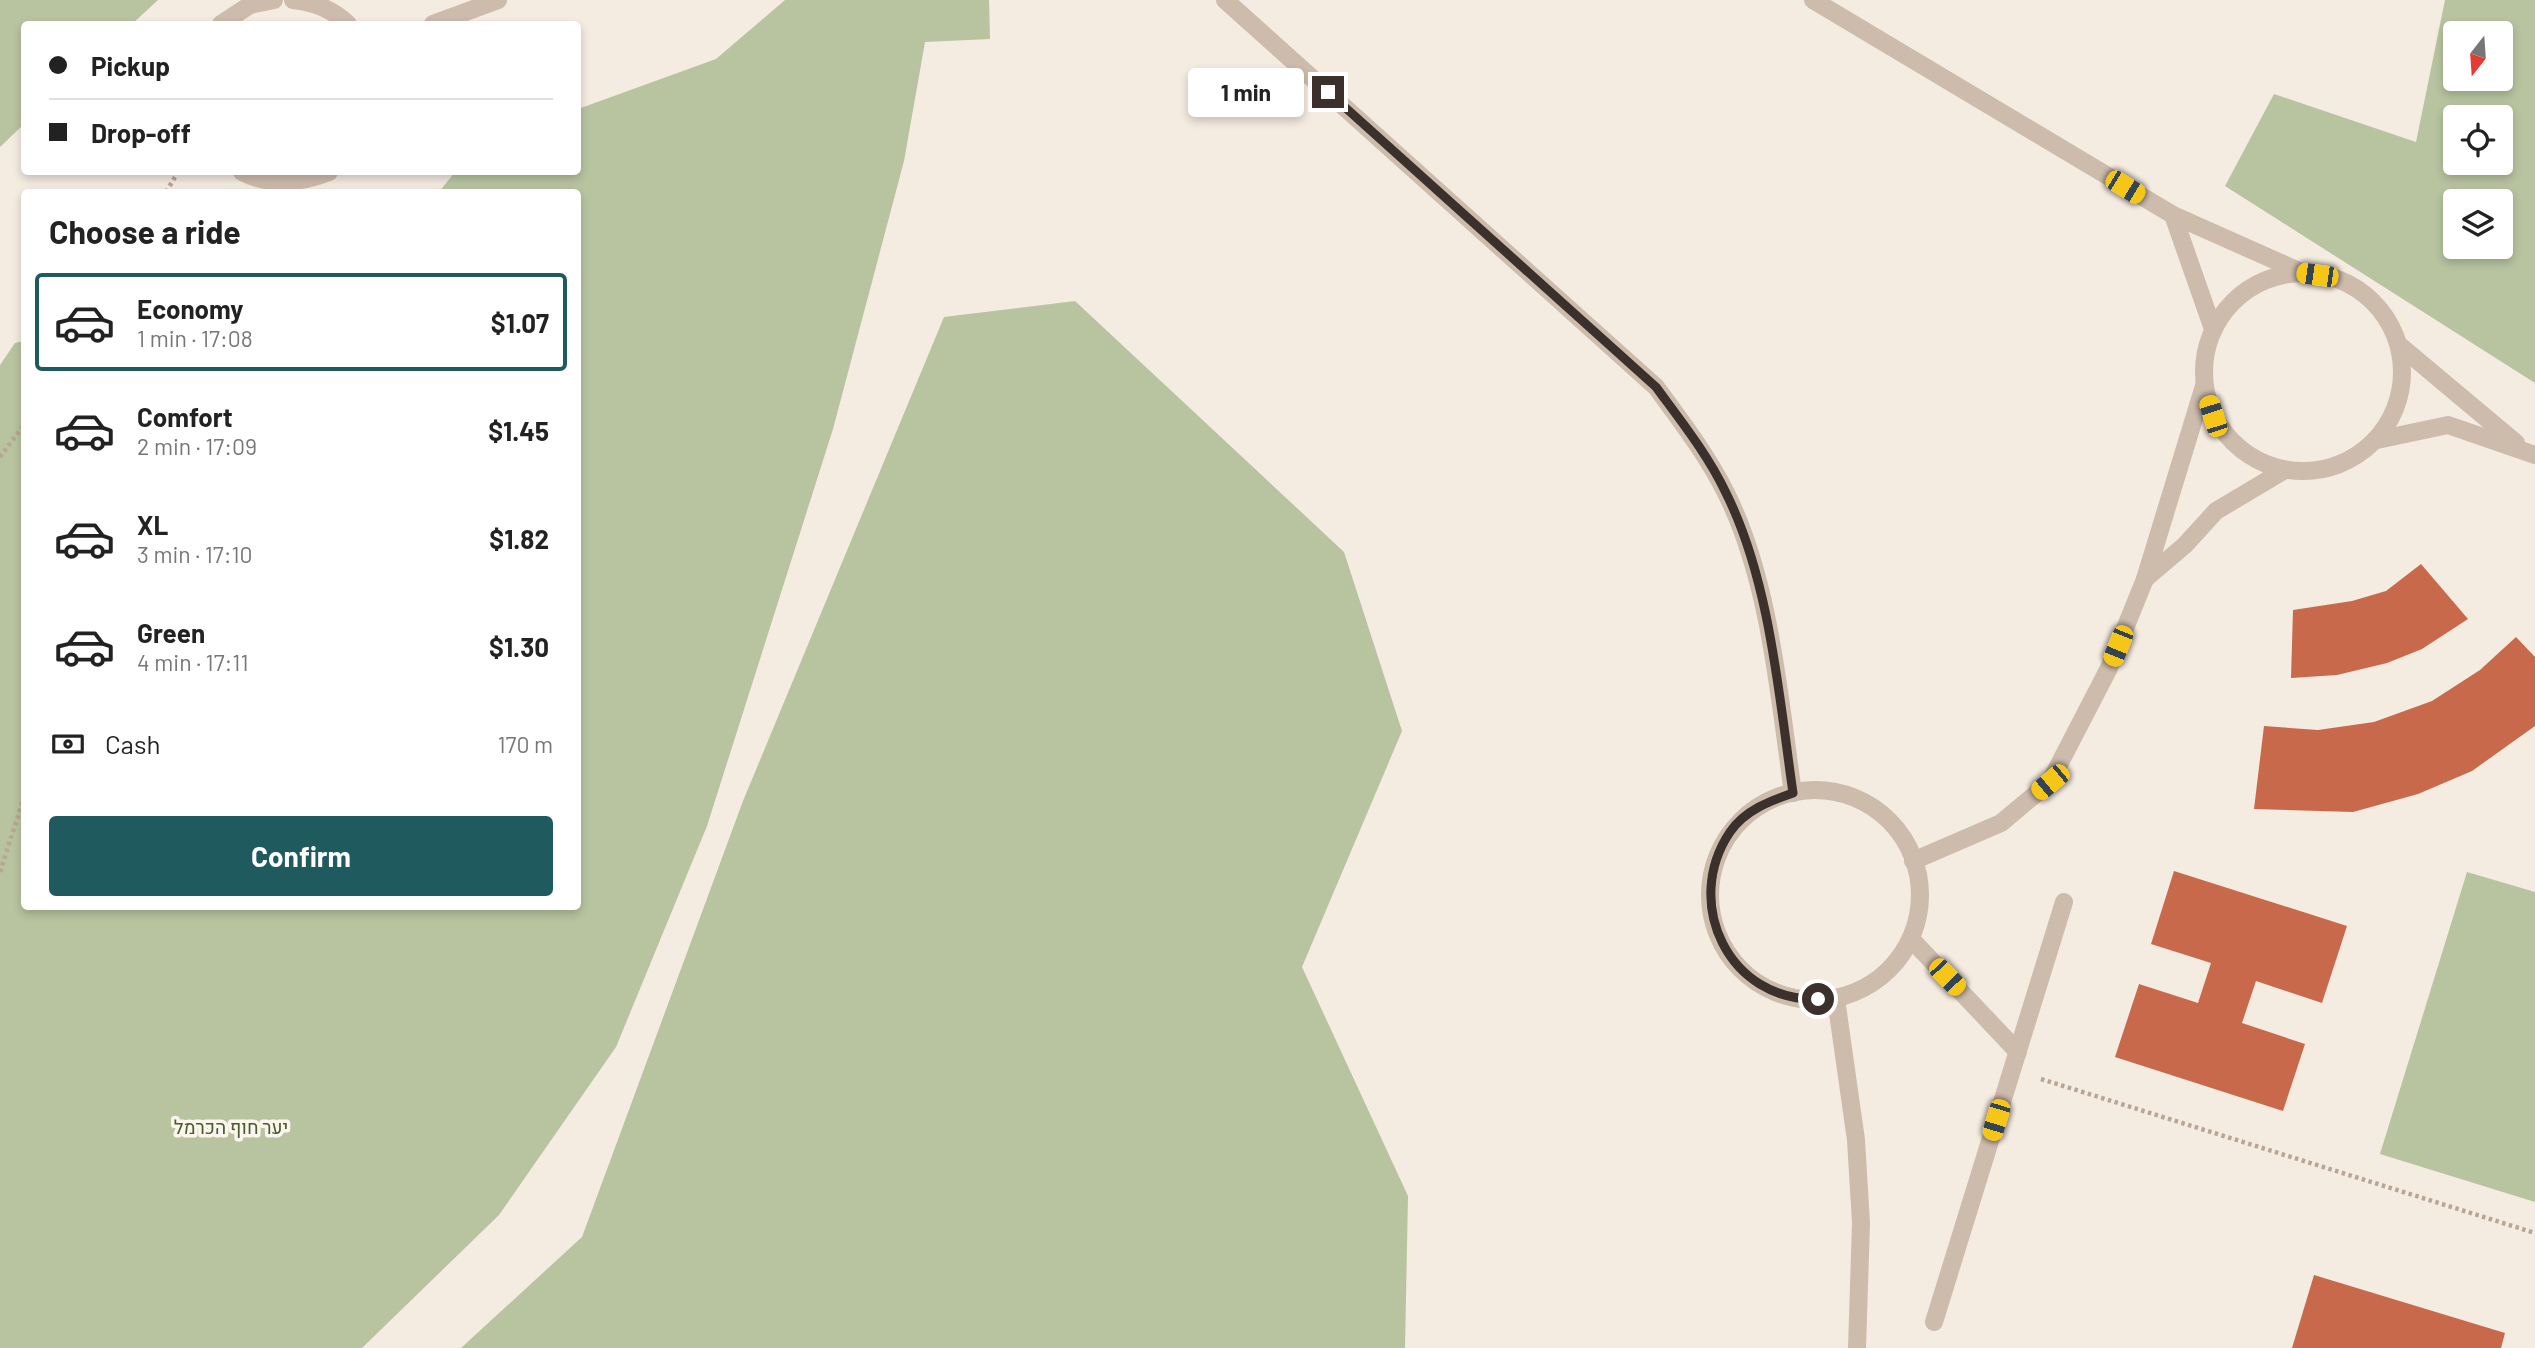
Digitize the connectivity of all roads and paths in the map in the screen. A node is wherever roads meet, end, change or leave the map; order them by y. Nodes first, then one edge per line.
1 (274, 0) edge
2 (293, 0) edge
3 (498, 0) edge
4 (1225, 0) edge
5 (1813, 0) edge
6 (226, 21) edge
7 (345, 21) edge
8 (441, 21) edge
9 (251, 175) edge
10 (321, 175) edge
11 (2173, 215) junction
12 (2301, 272) junction
13 (2213, 329) junction
14 (2399, 345) junction
15 (2204, 386) junction
16 (21, 429) edge
17 (2377, 440) junction
18 (2529, 453) edge
19 (0, 457) edge
20 (2283, 471) junction
21 (2145, 579) junction
22 (1793, 793) junction
23 (21, 806) edge
24 (1913, 862) junction
25 (0, 872) edge
26 (2064, 902) dead end
27 (1911, 939) junction
28 (1836, 999) junction
29 (2018, 1052) junction
30 (2012, 1069) junction
31 (2535, 1233) edge
32 (1934, 1322) dead end
33 (1857, 1348) edge

1 - 6 street
2 - 7 street
3 - 8 street
4 - 22 street
5 - 11 street
9 - 10 street
11 - 12 street
11 - 13 street
12 - 13 street
12 - 14 street
13 - 15 street
14 - 17 street
14 - 18 street
15 - 20 street
15 - 21 street
16 - 19 path
17 - 18 street
17 - 20 street
20 - 21 street
21 - 24 street
22 - 24 street
22 - 28 street
23 - 25 path
24 - 27 street
26 - 29 street
27 - 28 street
27 - 29 street
28 - 33 street
29 - 30 street
30 - 31 path
30 - 32 street

